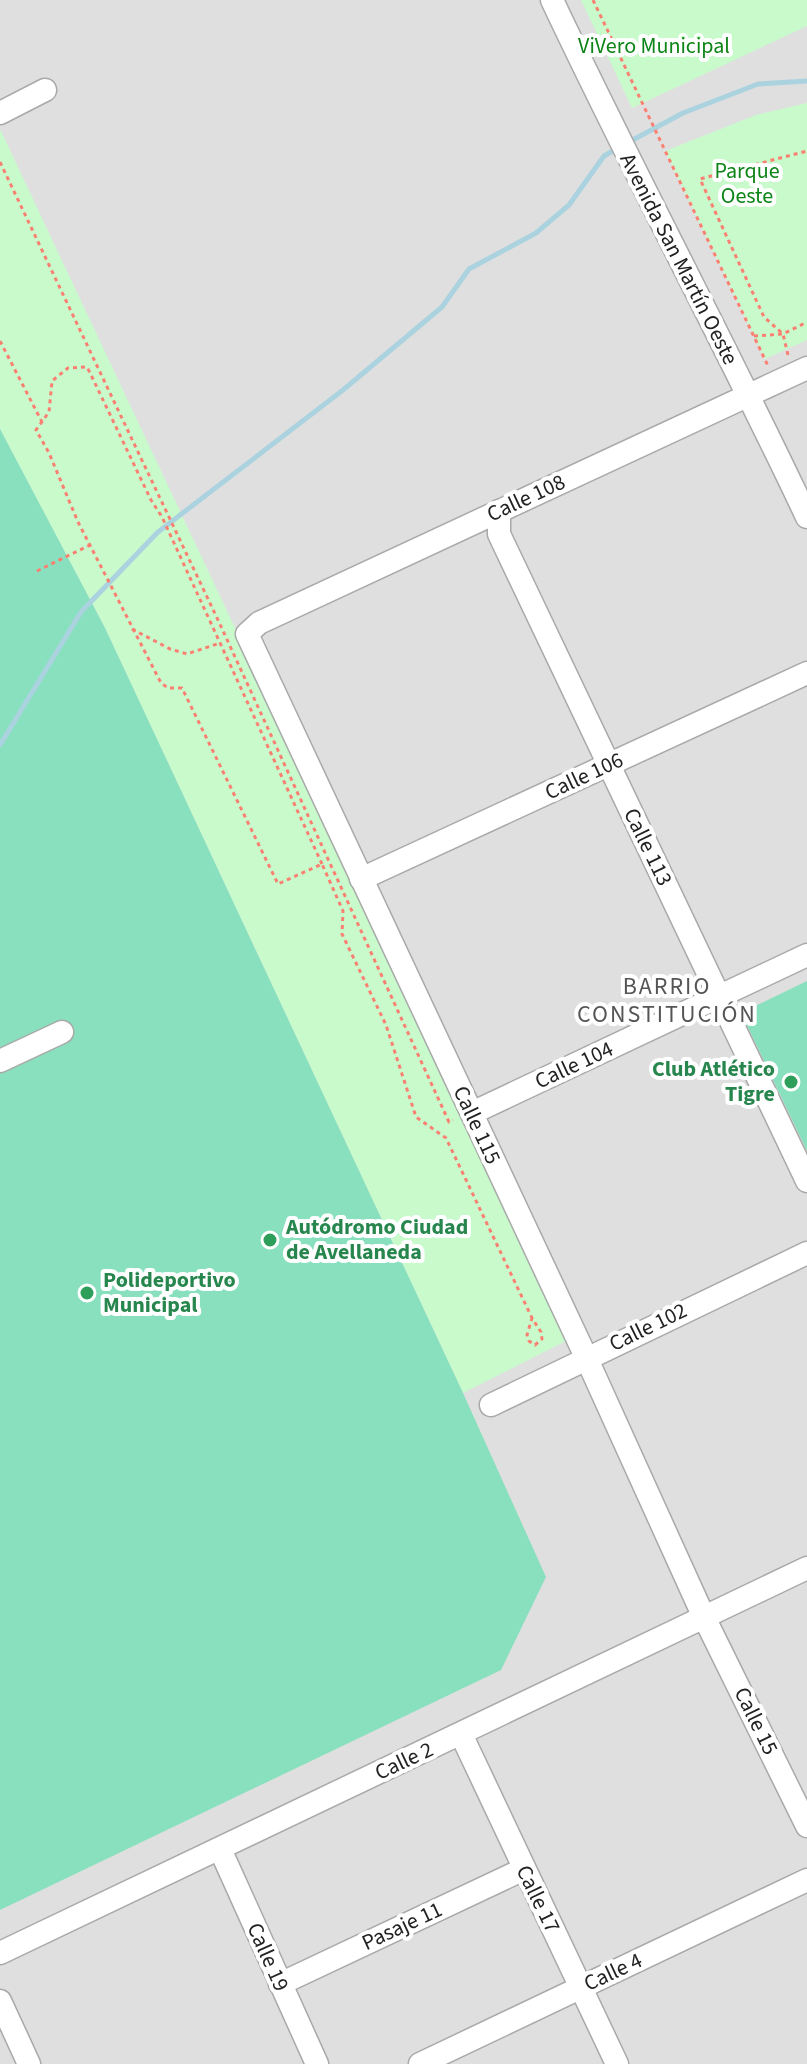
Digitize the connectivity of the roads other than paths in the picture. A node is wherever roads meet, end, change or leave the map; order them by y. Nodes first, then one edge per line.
1 (552, 0) edge
2 (45, 90) dead end
3 (0, 113) edge
4 (792, 375) edge
5 (749, 394) junction
6 (499, 511) junction
7 (807, 517) edge
8 (247, 634) joint
9 (807, 673) edge
10 (608, 764) junction
11 (361, 879) junction
12 (807, 955) edge
13 (720, 996) junction
14 (62, 1032) dead end
15 (0, 1061) edge
16 (472, 1113) junction
17 (807, 1181) edge
18 (807, 1253) edge
19 (586, 1357) junction
20 (491, 1405) dead end
21 (807, 1568) edge
22 (704, 1617) junction
23 (461, 1734) junction
24 (807, 1826) edge
25 (220, 1849) junction
26 (524, 1869) junction
27 (807, 1880) edge
28 (0, 1953) edge
29 (280, 1984) junction
30 (580, 1988) junction
31 (0, 2001) edge
32 (29, 2064) edge
33 (317, 2064) edge
34 (420, 2064) edge
35 (617, 2064) edge

1 - 5 street, Avenida San Martín Oeste
2 - 3 street
4 - 5 street, Calle 108
5 - 6 street, Calle 108
5 - 7 street, Avenida San Martín Oeste
6 - 8 street, Calle 108
6 - 10 street, Calle 113
8 - 11 street, Calle 115
9 - 10 street, Calle 106
10 - 11 street, Calle 106
10 - 13 street, Calle 113
11 - 16 street, Calle 115
12 - 13 street, Calle 104
13 - 16 street, Calle 104
13 - 17 street, Calle 113
14 - 15 street
16 - 19 street, Calle 115
18 - 19 street, Calle 102
19 - 20 street, Calle 102
19 - 22 street, Calle 115
21 - 22 street, Calle 2
22 - 23 street, Calle 2
22 - 24 street, Calle 15
23 - 25 street, Calle 2
23 - 26 street, Calle 17
25 - 28 street, Calle 2
25 - 29 street, Calle 19
26 - 29 street, Pasaje 11
26 - 30 street, Calle 17
27 - 30 street, Calle 4
29 - 33 street, Calle 19
30 - 34 street, Calle 4
30 - 35 street, Calle 17
31 - 32 street

